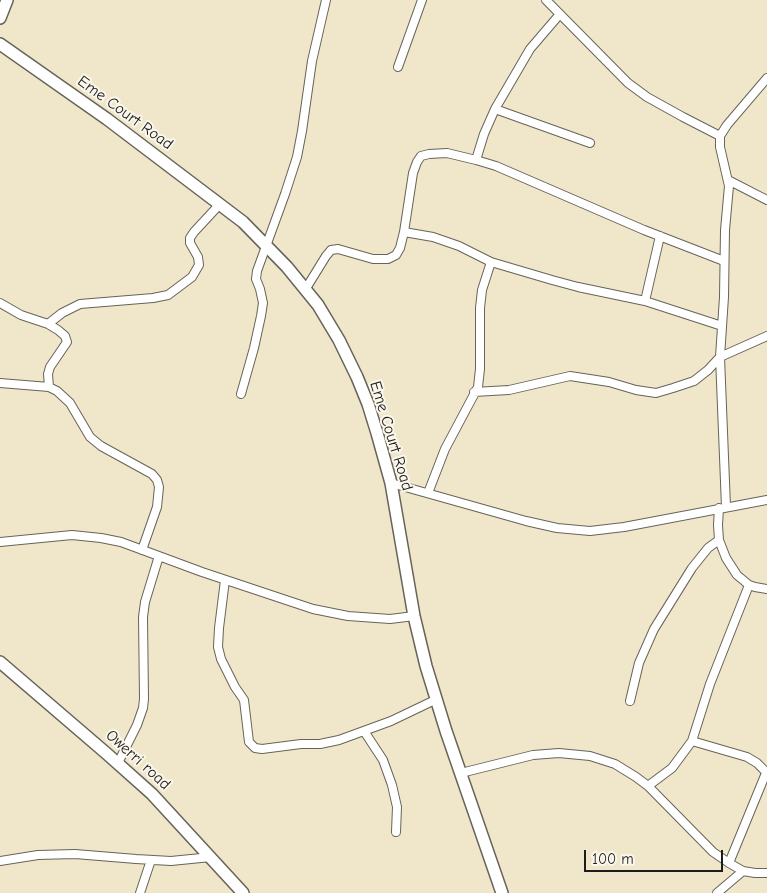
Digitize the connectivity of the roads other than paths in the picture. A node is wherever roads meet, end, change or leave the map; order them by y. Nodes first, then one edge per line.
1 (7, 0) edge
2 (326, 0) edge
3 (422, 0) edge
4 (546, 0) edge
5 (560, 14) junction
6 (0, 18) edge
7 (0, 44) edge
8 (398, 67) dead end
9 (767, 78) edge
10 (495, 109) junction
11 (720, 136) junction
12 (590, 143) dead end
13 (476, 160) junction
14 (728, 180) junction
15 (767, 200) edge
16 (220, 204) junction
17 (404, 232) junction
18 (660, 236) junction
19 (266, 245) junction
20 (724, 261) junction
21 (491, 262) junction
22 (305, 290) junction
23 (645, 301) junction
24 (0, 303) edge
25 (48, 324) junction
26 (722, 326) junction
27 (767, 336) edge
28 (720, 357) junction
29 (0, 383) edge
30 (49, 387) junction
31 (474, 392) junction
32 (241, 394) dead end
33 (391, 483) junction
34 (428, 494) junction
35 (767, 500) edge
36 (723, 508) junction
37 (719, 540) junction
38 (0, 542) edge
39 (142, 550) junction
40 (159, 556) junction
41 (225, 580) junction
42 (749, 585) junction
43 (767, 589) edge
44 (414, 616) junction
45 (0, 662) edge
46 (436, 699) junction
47 (630, 701) dead end
48 (364, 732) junction
49 (692, 741) junction
50 (118, 763) junction
51 (461, 773) junction
52 (766, 773) edge
53 (648, 786) junction
54 (396, 832) dead end
55 (211, 857) junction
56 (151, 860) junction
57 (0, 861) edge
58 (729, 863) junction
59 (743, 871) junction
60 (767, 873) edge
61 (720, 892) edge
62 (140, 893) edge
63 (244, 893) edge
64 (502, 893) edge

1 - 6 street
2 - 19 street
3 - 8 street
4 - 5 street
5 - 10 street
5 - 11 street
7 - 16 street, Eme Court Road
9 - 11 street
10 - 12 street
10 - 13 street
11 - 14 street
13 - 17 street
13 - 18 street
14 - 15 street
14 - 20 street
16 - 19 street, Eme Court Road
16 - 25 street
17 - 21 street
17 - 22 street
18 - 20 street
18 - 23 street
19 - 22 street, Eme Court Road
19 - 32 street
20 - 26 street
21 - 23 street
21 - 31 street
22 - 33 street, Eme Court Road
23 - 26 street
24 - 25 street
25 - 30 street
26 - 28 street
27 - 28 street
28 - 31 street
28 - 36 street
29 - 30 street
30 - 39 street
31 - 34 street
33 - 34 street
33 - 44 street, Eme Court Road
34 - 36 street
35 - 36 street
36 - 37 street
37 - 42 street
37 - 47 street
38 - 39 street
39 - 40 street
40 - 41 street
40 - 50 street
41 - 44 street
41 - 48 street
42 - 43 street
42 - 49 street
44 - 46 street, Eme Court Road
45 - 50 street, Owerri road
46 - 48 street
46 - 51 street, Eme Court Road
48 - 54 street
49 - 52 street
49 - 53 street
50 - 55 street, Owerri road
51 - 53 street
51 - 64 street, Eme Court Road
52 - 58 street
53 - 58 street
55 - 56 street
55 - 63 street, Owerri road
56 - 57 street
56 - 62 street
58 - 59 street
59 - 60 street
59 - 61 street

